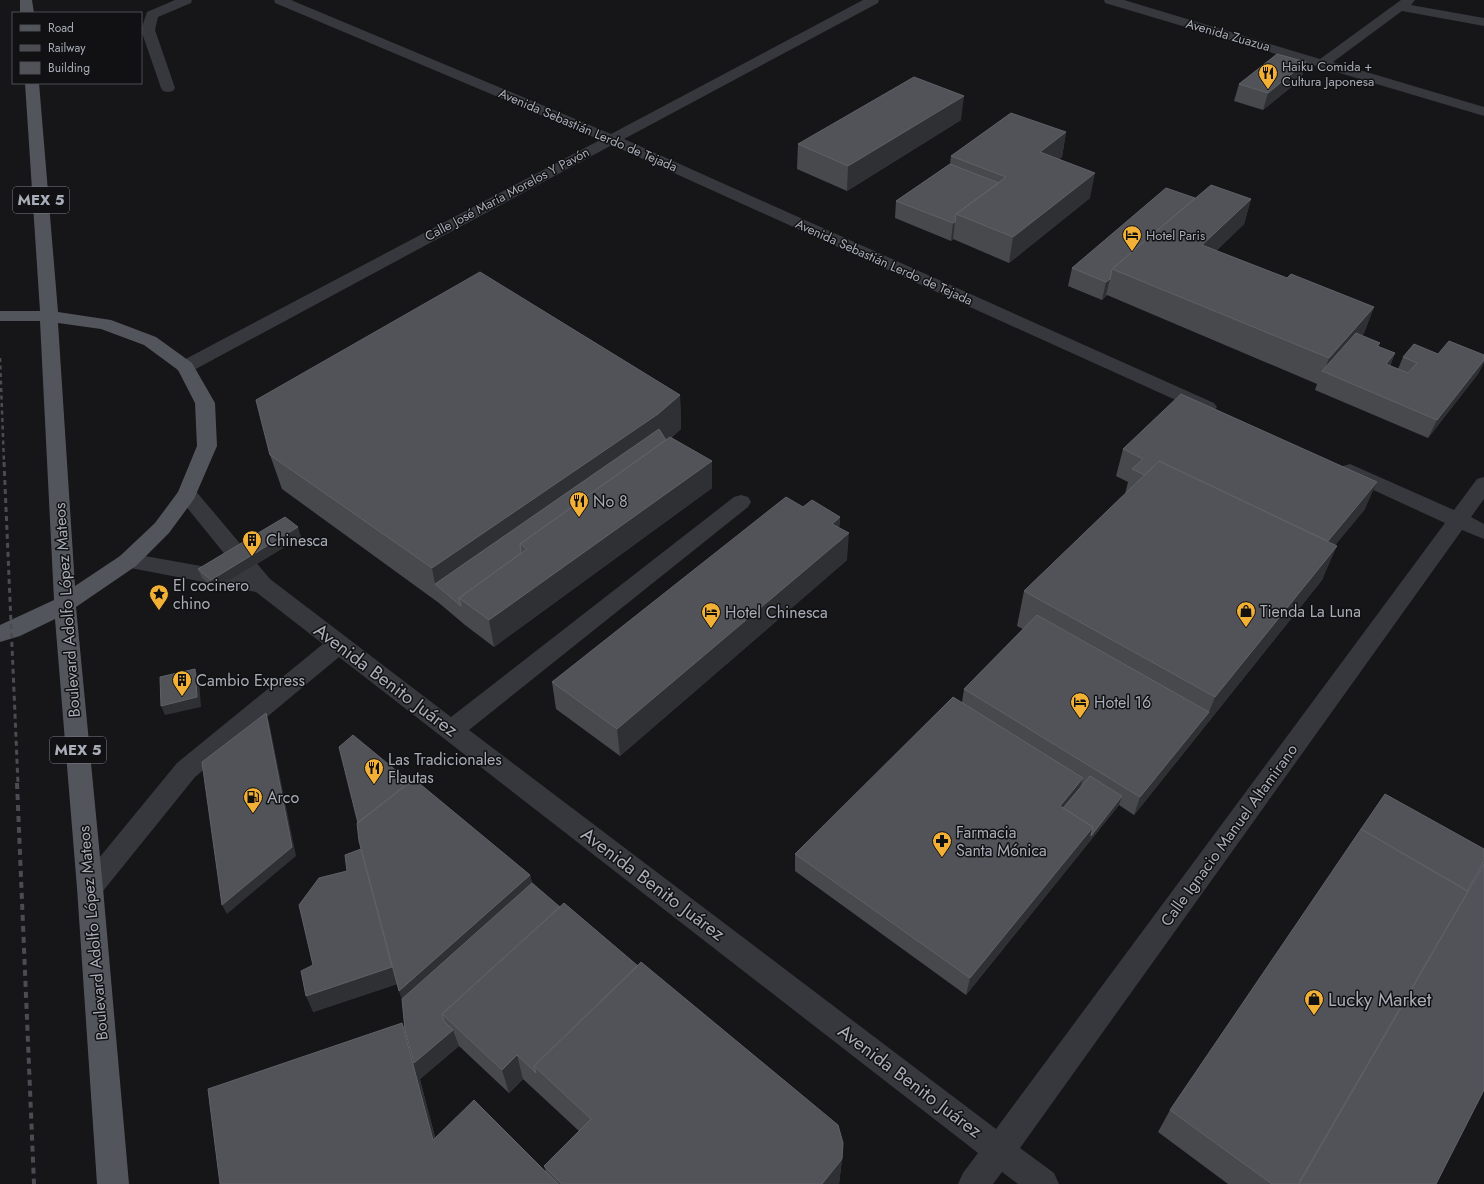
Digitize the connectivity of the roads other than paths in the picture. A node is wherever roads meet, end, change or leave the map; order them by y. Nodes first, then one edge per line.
1 (26, 0) edge
2 (186, 0) edge
3 (280, 0) edge
4 (873, 0) edge
5 (1110, 0) edge
6 (1406, 3) edge
7 (27, 12) edge
8 (1484, 22) edge
9 (1323, 63) junction
10 (32, 84) edge
11 (168, 88) dead end
12 (1484, 112) edge
13 (611, 139) junction
14 (0, 316) edge
15 (49, 316) junction
16 (185, 367) junction
17 (1219, 412) edge
18 (1335, 465) edge
19 (1484, 484) edge
20 (187, 494) junction
21 (741, 502) dead end
22 (1458, 520) junction
23 (1484, 532) edge
24 (128, 561) junction
25 (262, 584) junction
26 (65, 604) junction
27 (0, 634) edge
28 (339, 644) junction
29 (452, 730) junction
30 (90, 888) junction
31 (1000, 1150) junction
32 (113, 1184) edge
33 (974, 1184) edge
34 (1043, 1184) edge

1 - 7 main road
2 - 11 street
3 - 13 street, Avenida Sebastián Lerdo de Tejada
4 - 13 street, Calle José María Morelos Y Pavón
5 - 9 street, Avenida Zuazua
6 - 8 street
6 - 9 street
9 - 12 street, Avenida Zuazua
10 - 15 main road, Boulevard Adolfo López Mateos / MEX 5
13 - 16 street, Calle José María Morelos Y Pavón
13 - 17 street, Avenida Sebastián Lerdo de Tejada
14 - 15 main road
15 - 16 main road
15 - 26 main road, Boulevard Adolfo López Mateos / MEX 5
16 - 20 main road
18 - 22 street
19 - 22 street, Calle Ignacio Manuel Altamirano
20 - 24 main road
20 - 25 street, Avenida Benito Juárez
21 - 29 street
22 - 23 street
22 - 31 street, Calle Ignacio Manuel Altamirano
24 - 25 street, Avenida Benito Juárez
24 - 26 main road
25 - 28 street, Avenida Benito Juárez
26 - 27 main road
26 - 30 main road, Boulevard Adolfo López Mateos / MEX 5
28 - 29 street, Avenida Benito Juárez
28 - 30 street
29 - 31 street, Avenida Benito Juárez
30 - 32 main road, Boulevard Adolfo López Mateos / MEX 5
31 - 33 street, Calle Ignacio Manuel Altamirano
31 - 34 street, Avenida Benito Juárez

